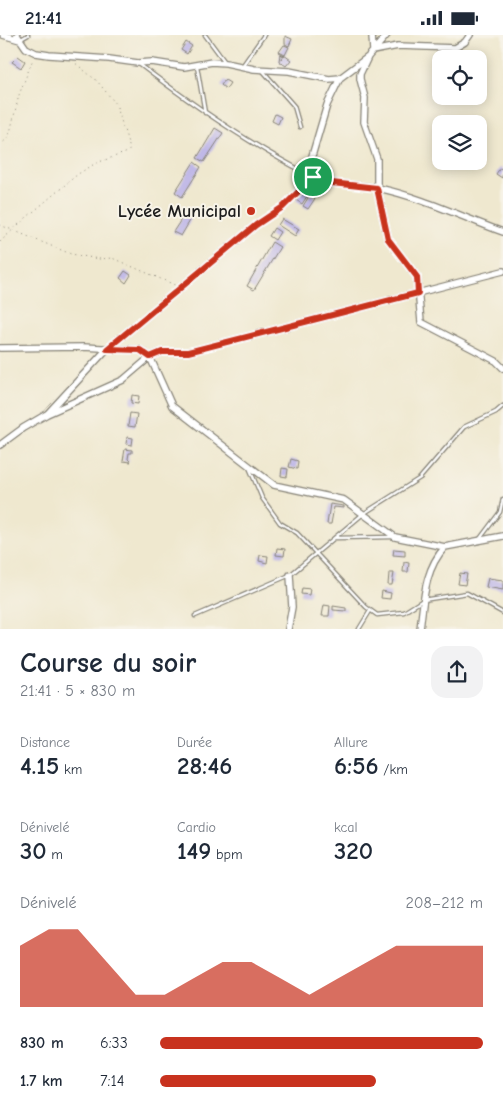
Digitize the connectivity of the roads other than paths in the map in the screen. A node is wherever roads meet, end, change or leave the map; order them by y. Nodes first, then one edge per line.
1 (3, 35) edge
2 (28, 35) edge
3 (205, 35) edge
4 (264, 35) edge
5 (372, 35) edge
6 (387, 35) edge
7 (470, 35) edge
8 (18, 38) edge
9 (373, 51) junction
10 (368, 57) junction
11 (138, 63) junction
12 (226, 63) junction
13 (197, 66) junction
14 (242, 66) junction
15 (262, 70) junction
16 (340, 78) junction
17 (206, 114) junction
18 (300, 127) dead end
19 (313, 177) junction
20 (377, 188) junction
21 (503, 232) edge
22 (503, 271) edge
23 (418, 293) junction
24 (0, 348) edge
25 (107, 349) junction
26 (150, 357) junction
27 (503, 367) edge
28 (503, 406) edge
29 (47, 414) junction
30 (0, 445) edge
31 (248, 466) junction
32 (503, 499) edge
33 (363, 514) junction
34 (503, 536) edge
35 (395, 537) junction
36 (335, 538) junction
37 (478, 541) junction
38 (445, 547) junction
39 (315, 554) junction
40 (290, 575) junction
41 (423, 600) junction
42 (370, 610) junction
43 (503, 613) edge
44 (195, 616) dead end
45 (288, 629) edge
46 (359, 629) edge
47 (420, 629) edge

1 - 8 street
2 - 8 lane
3 - 12 lane
4 - 14 lane
5 - 9 street
6 - 9 street
7 - 9 street
8 - 11 street
9 - 10 street
10 - 16 street
10 - 20 street
11 - 13 street
11 - 17 lane
12 - 13 street
12 - 14 street
13 - 17 lane
14 - 15 street
15 - 16 street
15 - 18 lane
16 - 19 street
17 - 19 lane
19 - 20 street
19 - 25 street
20 - 21 street
20 - 23 street
22 - 23 street
23 - 26 street
23 - 27 street
24 - 25 street
25 - 26 street
25 - 29 street
26 - 29 street
26 - 31 street
28 - 33 lane
29 - 30 street
31 - 33 street
31 - 39 lane
32 - 37 lane
33 - 35 street
33 - 36 lane
34 - 37 street
35 - 36 lane
35 - 38 street
36 - 39 lane
37 - 38 street
38 - 41 street
39 - 40 lane
39 - 42 lane
40 - 44 lane
40 - 45 street
41 - 42 lane
41 - 43 lane
41 - 47 street
42 - 46 lane

